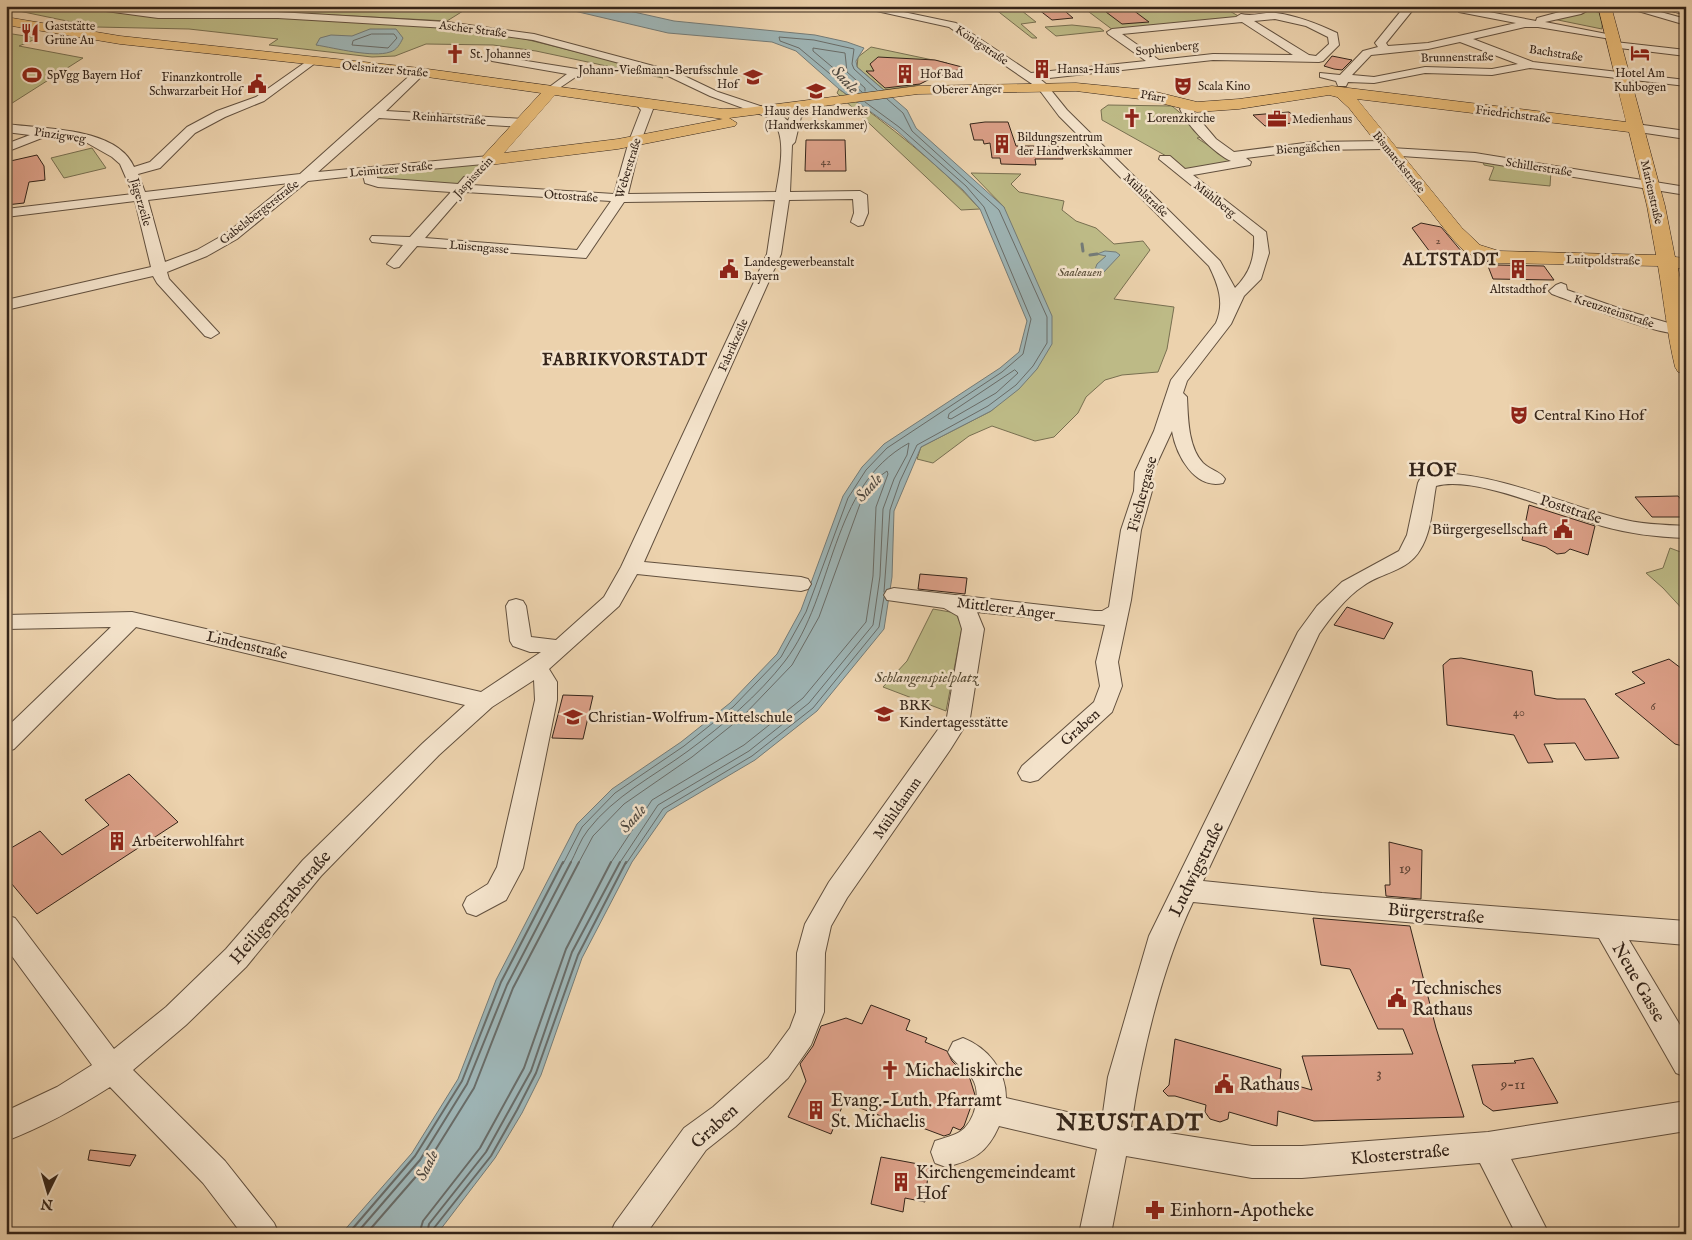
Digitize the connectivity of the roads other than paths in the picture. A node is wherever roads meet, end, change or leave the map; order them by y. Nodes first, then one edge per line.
1 (91, 6) edge
2 (859, 6) edge
3 (1288, 6) edge
4 (1411, 6) edge
5 (1592, 6) edge
6 (1626, 6) edge
7 (1458, 9) dead end
8 (1608, 10) edge
9 (934, 11) dead end
10 (1238, 14) junction
11 (1274, 14) junction
12 (6, 21) edge
13 (939, 22) junction
14 (1540, 22) junction
15 (1686, 22) edge
16 (1460, 38) junction
17 (1613, 39) junction
18 (1385, 50) junction
19 (1686, 53) edge
20 (496, 59) dead end
21 (1308, 60) junction
22 (310, 62) junction
23 (1155, 62) junction
24 (1531, 65) junction
25 (420, 72) junction
26 (1622, 75) junction
27 (1029, 77) junction
28 (1686, 83) edge
29 (1042, 86) junction
30 (1338, 87) junction
31 (552, 90) junction
32 (726, 98) junction
33 (1374, 98) joint
34 (641, 103) junction
35 (810, 106) junction
36 (1189, 106) junction
37 (769, 113) junction
38 (376, 114) junction
39 (523, 123) junction
40 (6, 128) edge
41 (1636, 128) junction
42 (48, 132) junction
43 (1686, 135) edge
44 (635, 141) junction
45 (787, 147) junction
46 (6, 148) edge
47 (1388, 148) junction
48 (1230, 156) junction
49 (1165, 159) dead end
50 (489, 160) junction
51 (370, 170) junction
52 (132, 172) junction
53 (1182, 173) junction
54 (304, 177) junction
55 (1651, 185) junction
56 (462, 188) junction
57 (1686, 191) edge
58 (140, 195) junction
59 (620, 198) junction
60 (782, 198) junction
61 (6, 212) edge
62 (858, 222) dead end
63 (377, 238) dead end
64 (1262, 240) joint
65 (414, 242) junction
66 (1479, 252) joint
67 (581, 256) joint
68 (1676, 263) edge
69 (394, 264) dead end
70 (158, 270) junction
71 (1561, 288) dead end
72 (6, 305) edge
73 (1227, 314) junction
74 (211, 333) dead end
75 (1682, 341) edge
76 (1179, 380) junction
77 (1216, 479) dead end
78 (1686, 532) edge
79 (1400, 560) joint
80 (631, 566) junction
81 (801, 584) dead end
82 (894, 595) dead end
83 (947, 600) junction
84 (516, 606) dead end
85 (1117, 612) junction
86 (132, 619) junction
87 (6, 622) edge
88 (559, 650) junction
89 (537, 667) junction
90 (484, 701) junction
91 (6, 742) edge
92 (1030, 773) dead end
93 (1187, 890) junction
94 (476, 905) dead end
95 (6, 926) edge
96 (1607, 927) junction
97 (1686, 933) edge
98 (806, 1023) joint
99 (963, 1052) dead end
100 (1686, 1063) edge
101 (112, 1068) junction
102 (990, 1109) junction
103 (1686, 1116) edge
104 (6, 1126) edge
105 (1114, 1138) junction
106 (1488, 1147) junction
107 (946, 1152) dead end
108 (262, 1234) edge
109 (626, 1234) edge
110 (1095, 1234) edge
111 (1533, 1234) edge

1 - 32 street, Ascher Straße
2 - 13 street
3 - 11 street
4 - 18 street
5 - 14 street
6 - 15 street
7 - 14 street
8 - 17 main road, Marienstraße
9 - 13 street, Königstraße
10 - 11 street
10 - 21 street
10 - 23 street
11 - 21 street
12 - 22 main road, Oelsnitzer Straße
13 - 27 street, Königstraße
14 - 16 street
14 - 17 street
16 - 18 street
16 - 24 street, Bachstraße
17 - 19 street
17 - 26 main road, Marienstraße
18 - 30 street
20 - 31 street
21 - 23 street, Sophienberg
21 - 30 street
22 - 25 main road, Oelsnitzer Straße
22 - 52 street, Jägerzeile
23 - 27 street, Sophienberg
24 - 26 street, Bachstraße
24 - 30 street, Brunnenstraße
25 - 31 main road, Oelsnitzer Straße
25 - 38 street, Gabelsbergerstraße
26 - 28 street, Bachstraße
26 - 41 main road, Marienstraße
27 - 29 street, Königstraße
29 - 35 main road, Oberer Anger
29 - 36 main road, Pfarr
29 - 73 street, Mühlstraße
30 - 33 main road, Pfarr
30 - 36 main road, Pfarr
30 - 47 main road, Bismarckstraße
31 - 34 main road, Oelsnitzer Straße
31 - 39 main road, Jaspisstein
32 - 35 street, Ascher Straße
32 - 37 street, Ascher Straße
33 - 41 main road, Friedrichstraße
34 - 37 main road, Oelsnitzer Straße
34 - 44 street, Weberstraße
35 - 37 main road, Oberer Anger
35 - 45 street
36 - 48 street
37 - 44 main road, Leimitzer Straße
37 - 45 street, Fabrikzeile
38 - 39 street, Reinhartstraße
38 - 54 street, Gabelsbergerstraße
39 - 50 main road, Jaspisstein
40 - 42 street, Pinzigweg
41 - 43 street, Friedrichstraße
41 - 55 main road, Marienstraße
42 - 46 street
42 - 52 street, Pinzigweg
44 - 50 main road, Leimitzer Straße
44 - 59 street, Weberstraße
45 - 60 street, Fabrikzeile
47 - 48 street, Biengäßchen
47 - 55 street, Schillerstraße
47 - 66 main road, Bismarckstraße
48 - 53 street
49 - 53 street, Mühlberg
50 - 51 street, Leimitzer Straße
50 - 56 street, Jaspisstein
51 - 54 street, Leimitzer Straße
51 - 56 street, Ottostraße
52 - 58 street, Jägerzeile
53 - 64 street, Mühlberg
54 - 58 street, Leimitzer Straße
54 - 70 street, Gabelsbergerstraße
55 - 57 street, Schillerstraße
55 - 68 main road, Marienstraße
56 - 59 street, Ottostraße
56 - 65 street, Jaspisstein
58 - 61 street, Leimitzer Straße
58 - 70 street, Jägerzeile
59 - 60 street, Ottostraße
59 - 67 street, Weberstraße
60 - 62 street, Ottostraße
60 - 80 street, Fabrikzeile
63 - 65 street, Luisengasse
64 - 73 street, Fischergasse
65 - 67 street, Luisengasse
65 - 69 street, Jaspisstein
66 - 68 main road, Luitpoldstraße
68 - 75 main road, Marienstraße
70 - 72 street, Gabelsbergerstraße
70 - 74 street, Jägerzeile
71 - 75 street, Kreuzsteinstraße
73 - 76 street, Fischergasse
76 - 77 street
76 - 85 street, Fischergasse
78 - 79 street, Poststraße
79 - 93 street, Ludwigstraße
80 - 81 street
80 - 88 street, Heiligengrabstraße
82 - 83 street, Mittlerer Anger
83 - 85 street, Mittlerer Anger
83 - 98 street, Mühldamm
84 - 88 street
85 - 92 street, Graben
86 - 87 street, Lindenstraße
86 - 90 street, Lindenstraße
86 - 91 street
88 - 89 street, Heiligengrabstraße
89 - 90 street, Heiligengrabstraße
89 - 94 street
90 - 101 street, Heiligengrabstraße
93 - 96 street, Bürgerstraße
93 - 105 street, Ludwigstraße
95 - 101 street
96 - 97 street, Bürgerstraße
96 - 100 street, Neue Gasse
98 - 109 street, Graben
99 - 102 street
101 - 104 street, Heiligengrabstraße
101 - 108 street
102 - 105 street, Klosterstraße
102 - 107 street
103 - 106 street, Klosterstraße
105 - 106 street, Klosterstraße
105 - 110 street, Ludwigstraße
106 - 111 street

